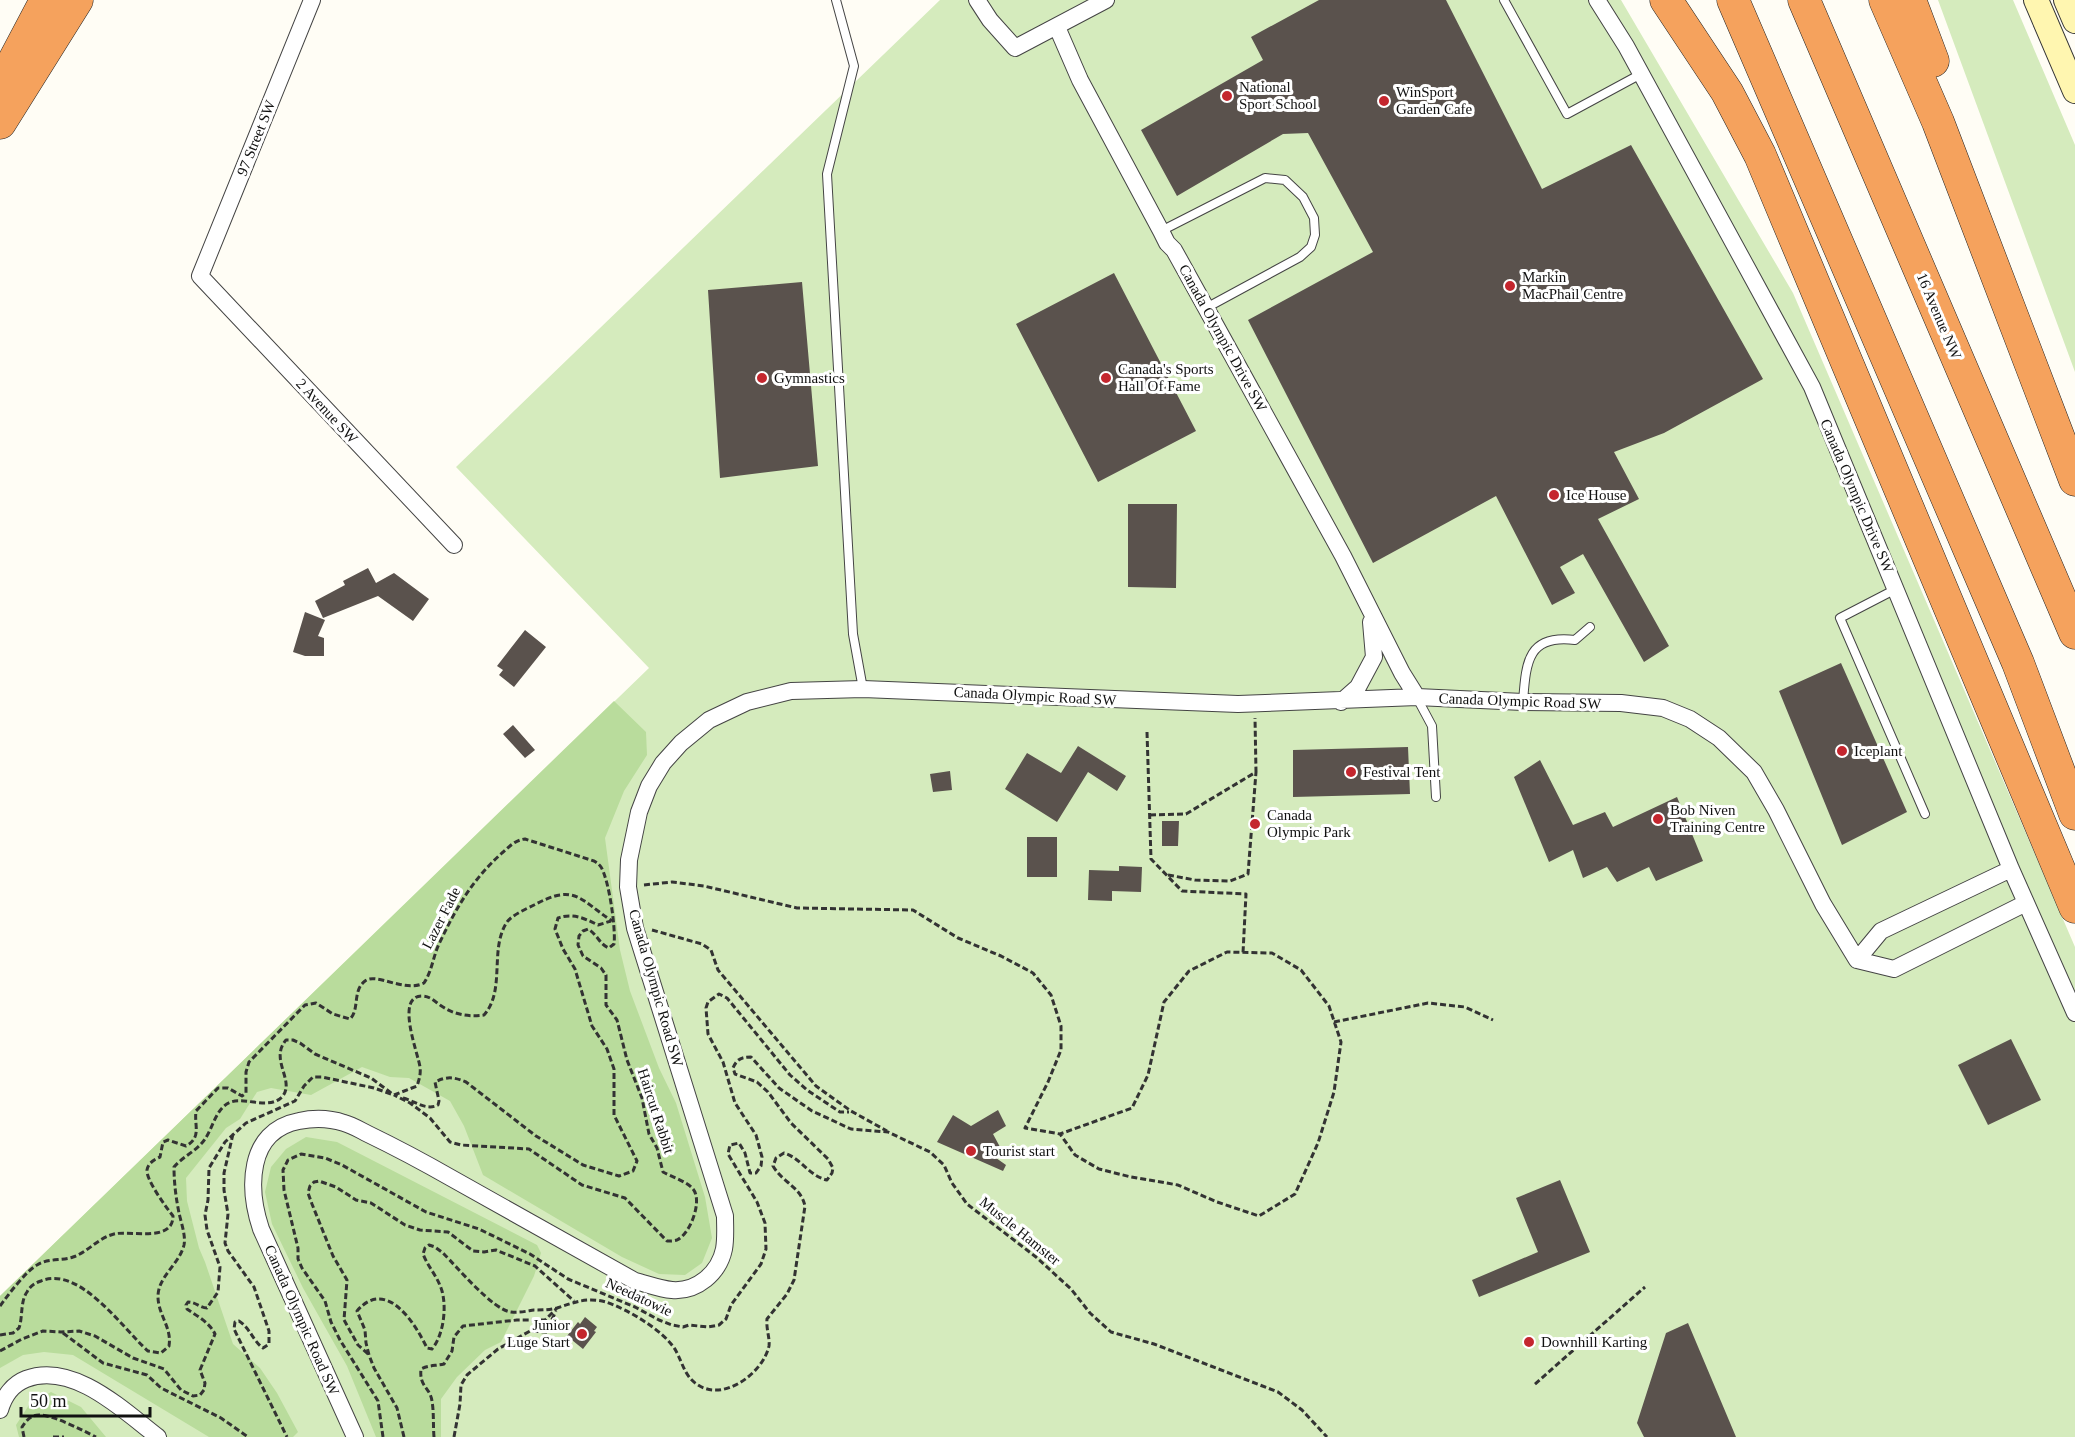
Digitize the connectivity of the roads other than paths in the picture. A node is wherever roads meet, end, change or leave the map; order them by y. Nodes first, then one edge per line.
1 (46, 0) edge
2 (77, 0) edge
3 (312, 0) edge
4 (836, 0) edge
5 (977, 0) edge
6 (1106, 0) edge
7 (1504, 0) edge
8 (1597, 0) edge
9 (1666, 0) edge
10 (1733, 0) edge
11 (1804, 0) edge
12 (1885, 0) edge
13 (1910, 0) edge
14 (2036, 0) edge
15 (2066, 0) edge
16 (2075, 21) edge
17 (1057, 27) junction
18 (1641, 74) junction
19 (0, 87) edge
20 (2075, 91) edge
21 (1938, 122) junction
22 (0, 123) edge
23 (1161, 231) junction
24 (200, 276) joint
25 (1206, 308) junction
26 (2075, 480) edge
27 (454, 545) dead end
28 (1896, 589) junction
29 (1370, 612) junction
30 (1590, 627) dead end
31 (2075, 633) edge
32 (2018, 663) junction
33 (863, 689) junction
34 (1417, 698) junction
35 (1341, 702) junction
36 (1524, 702) junction
37 (2075, 765) edge
38 (1436, 797) dead end
39 (1924, 814) dead end
40 (2075, 814) edge
41 (2011, 869) junction
42 (2026, 903) junction
43 (2075, 907) edge
44 (1857, 960) junction
45 (2075, 1013) edge
46 (0, 1410) edge
47 (158, 1437) edge
48 (355, 1437) edge

1 - 19 highway
2 - 22 highway
3 - 24 street, 97 Street SW
4 - 33 lane
5 - 17 street
6 - 17 street
7 - 18 lane
8 - 18 street, Canada Olympic Drive SW
9 - 43 highway
10 - 32 highway
11 - 31 highway, 16 Avenue NW
12 - 21 highway
13 - 21 highway
14 - 20 street
15 - 16 street
17 - 23 street, Canada Olympic Drive SW
18 - 28 street, Canada Olympic Drive SW
21 - 26 highway
23 - 25 street, Canada Olympic Drive SW
23 - 25 lane
24 - 27 street, 2 Avenue SW
25 - 29 street, Canada Olympic Drive SW
28 - 39 lane
28 - 41 street, Canada Olympic Drive SW
29 - 34 street, Canada Olympic Drive SW
29 - 35 street
30 - 36 lane
32 - 37 highway
32 - 40 highway
33 - 35 street, Canada Olympic Road SW
33 - 48 street, Canada Olympic Road SW
34 - 35 street, Canada Olympic Road SW
34 - 36 street, Canada Olympic Road SW
34 - 38 lane
36 - 44 street, Canada Olympic Road SW
41 - 42 street, Canada Olympic Drive SW
41 - 44 street
42 - 44 street
42 - 45 street, Canada Olympic Drive SW
46 - 47 street

